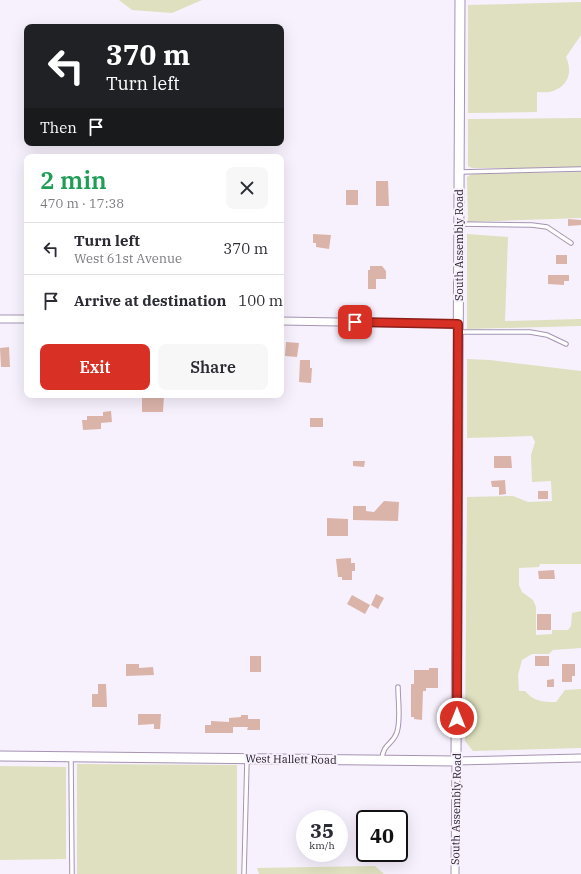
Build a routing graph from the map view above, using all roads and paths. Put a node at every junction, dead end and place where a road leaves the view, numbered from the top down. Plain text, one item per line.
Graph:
1 (460, 0) edge
2 (581, 170) edge
3 (459, 172) junction
4 (459, 224) junction
5 (571, 243) dead end
6 (0, 319) edge
7 (24, 319) edge
8 (284, 321) edge
9 (458, 328) junction
10 (566, 344) dead end
11 (398, 687) dead end
12 (0, 756) edge
13 (71, 757) junction
14 (581, 758) edge
15 (247, 759) junction
16 (382, 760) junction
17 (456, 761) junction
18 (72, 874) edge
19 (244, 874) edge
20 (455, 874) edge

1 - 3 street, South Assembly Road
2 - 3 lane
3 - 4 street, South Assembly Road
4 - 5 lane
4 - 9 street, South Assembly Road
6 - 7 street
8 - 9 street
9 - 10 lane
9 - 17 street, South Assembly Road
11 - 16 lane
12 - 13 street, West Hallett Road
13 - 15 street, West Hallett Road
13 - 18 lane
14 - 17 street, West Hallett Road
15 - 16 street, West Hallett Road
15 - 19 lane
16 - 17 street, West Hallett Road
17 - 20 street, South Assembly Road

